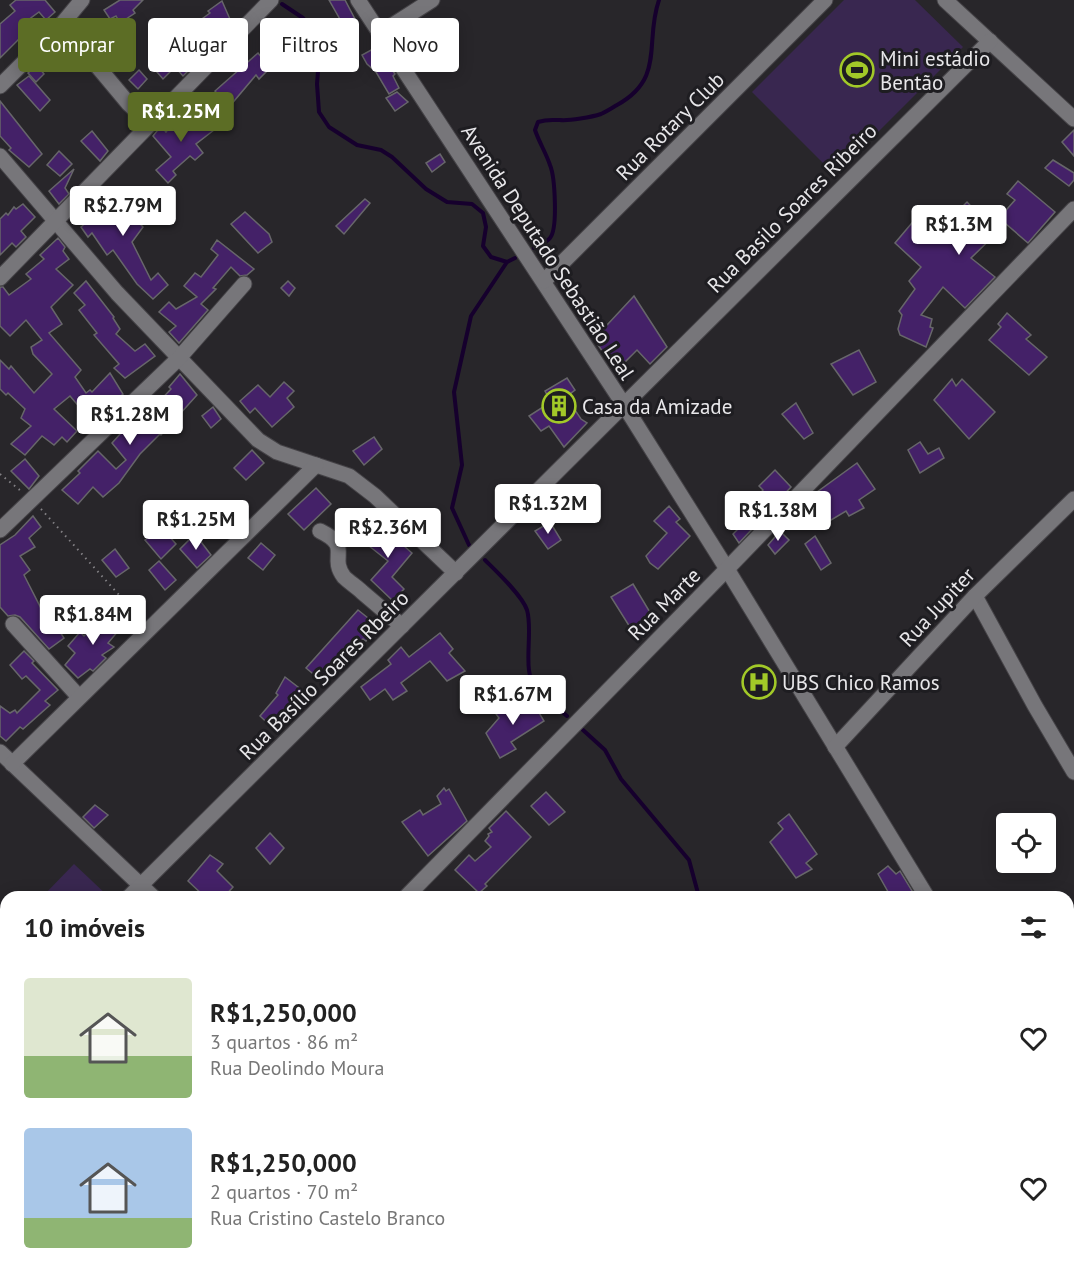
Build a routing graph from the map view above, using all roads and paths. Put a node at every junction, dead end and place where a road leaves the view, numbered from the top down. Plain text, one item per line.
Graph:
1 (82, 0) edge
2 (271, 0) edge
3 (358, 0) edge
4 (432, 0) edge
5 (825, 0) edge
6 (945, 0) edge
7 (67, 18) edge
8 (404, 18) edge
9 (371, 21) edge
10 (990, 41) junction
11 (18, 68) edge
12 (102, 72) edge
13 (404, 72) edge
14 (0, 86) edge
15 (1074, 119) edge
16 (150, 124) junction
17 (0, 156) edge
18 (1074, 209) edge
19 (57, 221) junction
20 (0, 278) edge
21 (544, 281) junction
22 (244, 284) dead end
23 (179, 358) junction
24 (624, 405) junction
25 (316, 465) junction
26 (0, 474) edge
27 (31, 498) junction
28 (1073, 503) edge
29 (0, 530) edge
30 (320, 531) dead end
31 (727, 569) junction
32 (456, 573) junction
33 (975, 596) junction
34 (13, 624) dead end
35 (402, 626) junction
36 (149, 628) junction
37 (79, 697) junction
38 (835, 747) junction
39 (0, 753) edge
40 (12, 764) junction
41 (1074, 771) edge
42 (135, 891) edge
43 (412, 891) edge
44 (923, 891) edge

1 - 7 street
2 - 16 street
3 - 9 street, Avenida Deputado Sebastião Leal
4 - 8 street
5 - 21 street, Rua Rotary Club
6 - 10 street
10 - 15 street
10 - 24 street, Rua Basilo Soares Ribeiro
11 - 14 street
12 - 16 street
13 - 21 street, Avenida Deputado Sebastião Leal
16 - 19 street
17 - 19 street
18 - 31 street, Rua Marte
19 - 20 street
19 - 23 street
21 - 24 street, Avenida Deputado Sebastião Leal
22 - 23 street
23 - 25 street
23 - 27 street
24 - 31 street, Avenida Deputado Sebastião Leal
24 - 32 street, Rua Basílio Soares Rbeiro
25 - 32 street
25 - 36 street
26 - 27 path
27 - 29 street
27 - 36 path
28 - 33 street, Rua Jupiter
30 - 35 street
31 - 38 street, Avenida Deputado Sebastião Leal
31 - 43 street, Rua Marte
32 - 35 street, Rua Basílio Soares Rbeiro
33 - 38 street, Rua Jupiter
33 - 41 street
34 - 37 street
35 - 42 street, Rua Basílio Soares Rbeiro
36 - 37 street
37 - 40 street
38 - 44 street, Avenida Deputado Sebastião Leal
39 - 40 street
40 - 42 street

